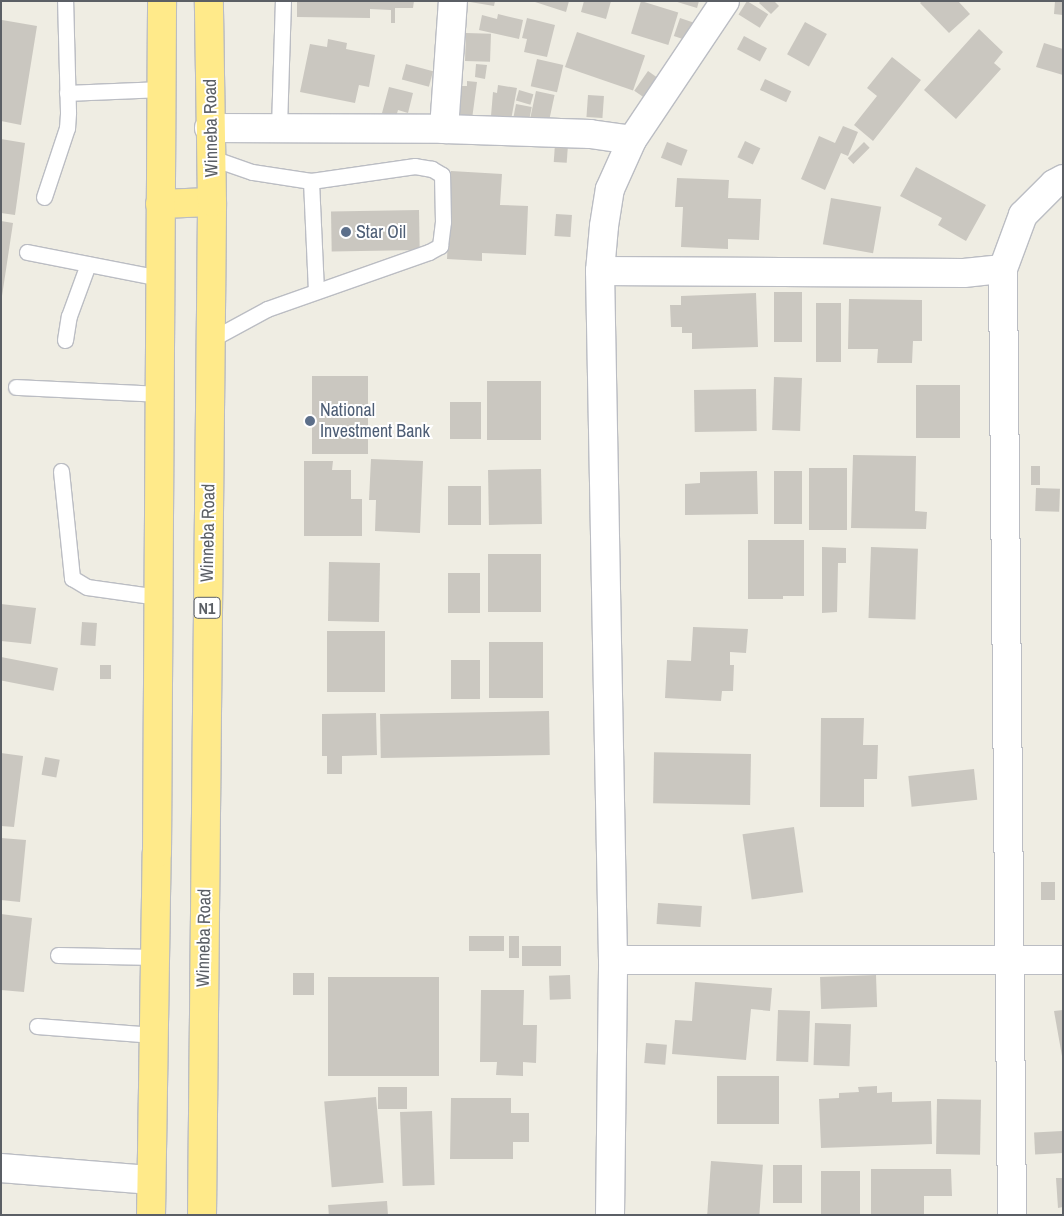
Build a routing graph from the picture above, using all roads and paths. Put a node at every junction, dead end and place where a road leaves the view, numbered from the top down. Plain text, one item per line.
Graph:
1 (65, 1) edge
2 (162, 1) edge
3 (209, 1) edge
4 (283, 1) edge
5 (453, 1) edge
6 (725, 1) edge
7 (161, 88) junction
8 (68, 93) junction
9 (279, 127) junction
10 (210, 128) junction
11 (444, 129) junction
12 (632, 140) junction
13 (212, 158) junction
14 (1063, 179) edge
15 (312, 181) junction
16 (44, 197) dead end
17 (212, 202) junction
18 (160, 204) junction
19 (27, 252) dead end
20 (88, 264) junction
21 (1003, 269) junction
22 (600, 271) junction
23 (160, 278) junction
24 (316, 291) junction
25 (65, 340) dead end
26 (210, 340) junction
27 (16, 387) dead end
28 (159, 394) junction
29 (61, 471) dead end
30 (158, 597) junction
31 (58, 955) dead end
32 (155, 956) junction
33 (613, 960) junction
34 (1063, 960) edge
35 (1011, 961) junction
36 (37, 1026) dead end
37 (154, 1035) junction
38 (1, 1168) edge
39 (152, 1180) junction
40 (151, 1215) edge
41 (202, 1215) edge
42 (610, 1215) edge
43 (1012, 1215) edge

1 - 8 lane
2 - 7 highway
3 - 10 highway, Winneba Road / N1
4 - 9 lane
5 - 11 street
6 - 12 street
7 - 8 lane
7 - 18 highway
8 - 16 lane
9 - 10 street
9 - 11 street
10 - 13 highway, Winneba Road / N1
11 - 12 street
12 - 22 street
13 - 15 lane
13 - 17 highway, Winneba Road / N1
14 - 21 street
15 - 24 lane
15 - 24 lane
17 - 18 highway
17 - 26 highway, Winneba Road / N1
18 - 23 highway
19 - 20 lane
20 - 23 lane
20 - 25 lane
21 - 22 street
21 - 35 street
22 - 33 street
23 - 28 highway
24 - 26 lane
26 - 41 highway, Winneba Road / N1
27 - 28 lane
28 - 30 highway
29 - 30 lane
30 - 32 highway
31 - 32 lane
32 - 37 highway
33 - 35 street
33 - 42 street
34 - 35 street
35 - 43 street
36 - 37 lane
37 - 39 highway
38 - 39 street
39 - 40 highway

